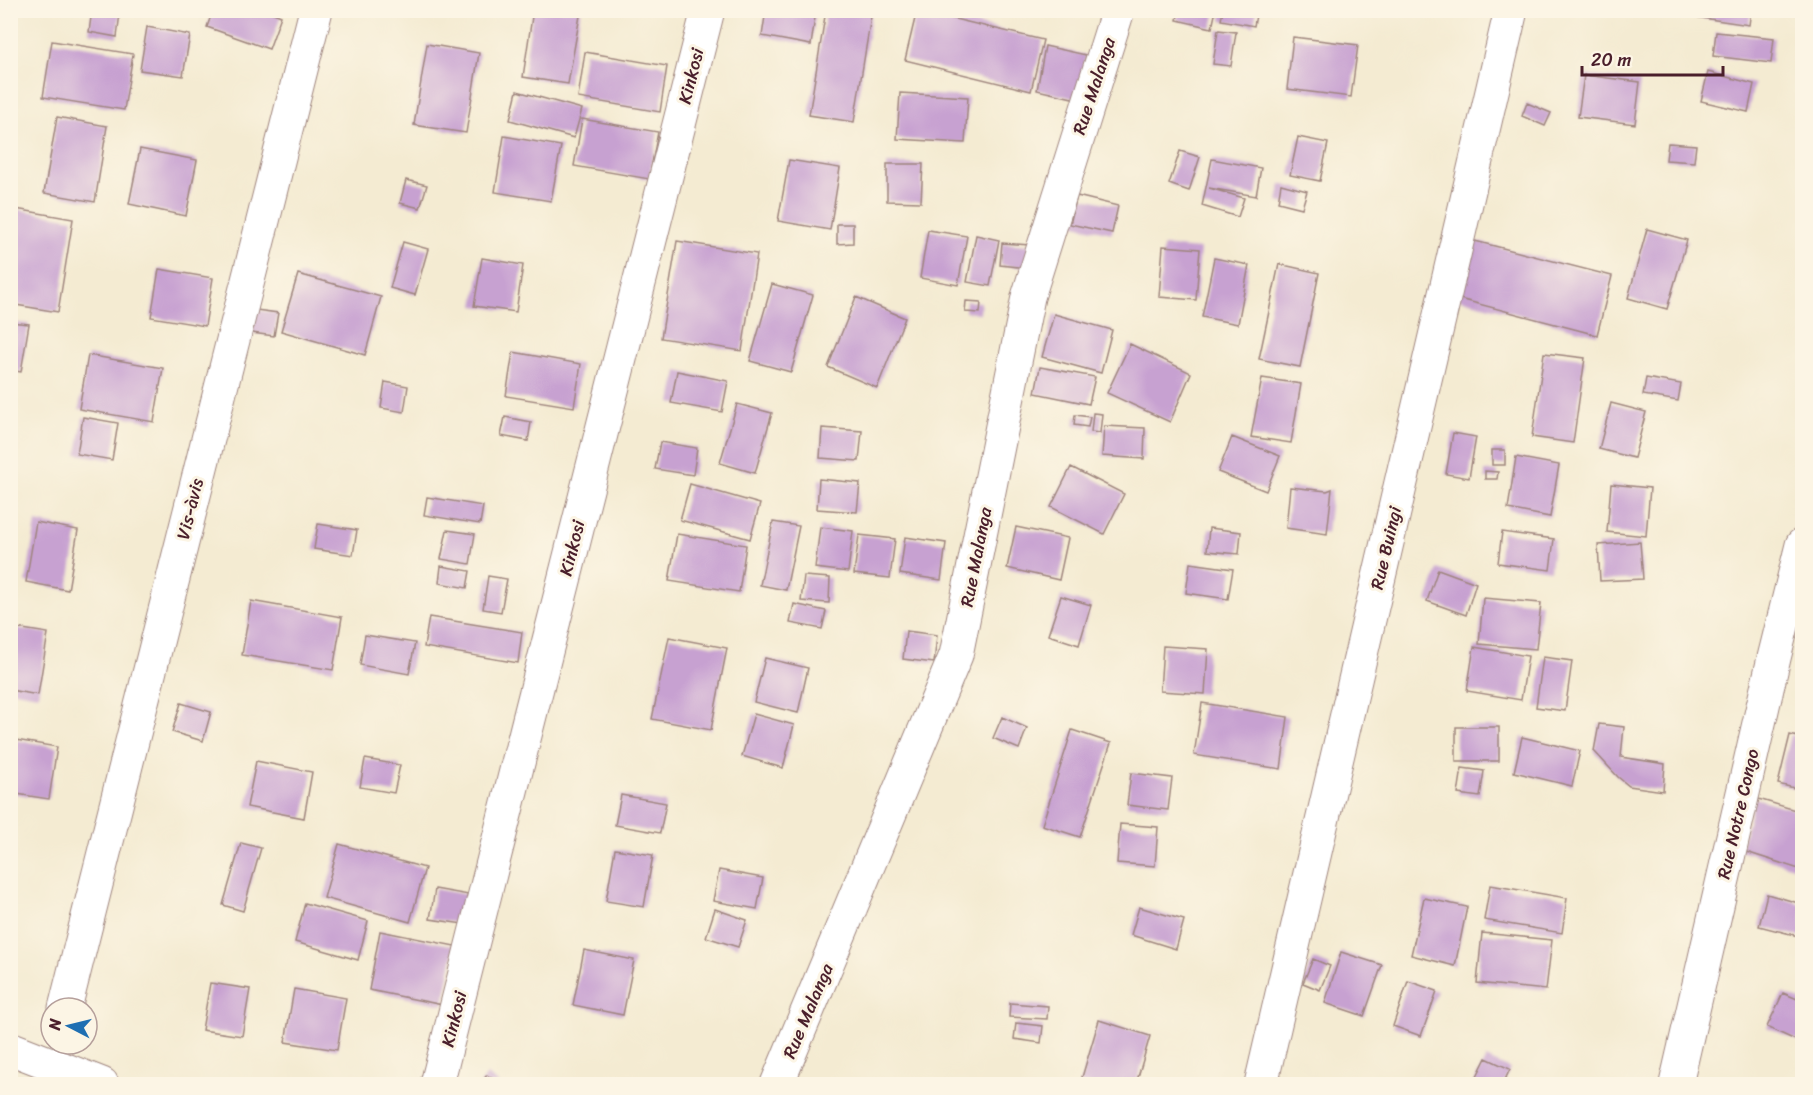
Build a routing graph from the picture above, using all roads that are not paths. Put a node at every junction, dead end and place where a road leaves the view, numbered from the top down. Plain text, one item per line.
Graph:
1 (316, 10) edge
2 (708, 10) edge
3 (1118, 10) edge
4 (1511, 10) edge
5 (1803, 545) edge
6 (68, 996) edge
7 (10, 1048) edge
8 (50, 1064) edge
9 (102, 1084) edge
10 (437, 1084) edge
11 (777, 1084) edge
12 (1261, 1084) edge
13 (1676, 1084) edge

1 - 6 street, Vis-àvis
2 - 10 street, Kinkosi
3 - 11 street, Rue Malanga
4 - 12 street, Rue Buingi
5 - 13 street, Rue Notre Congo
7 - 8 street
8 - 9 street

